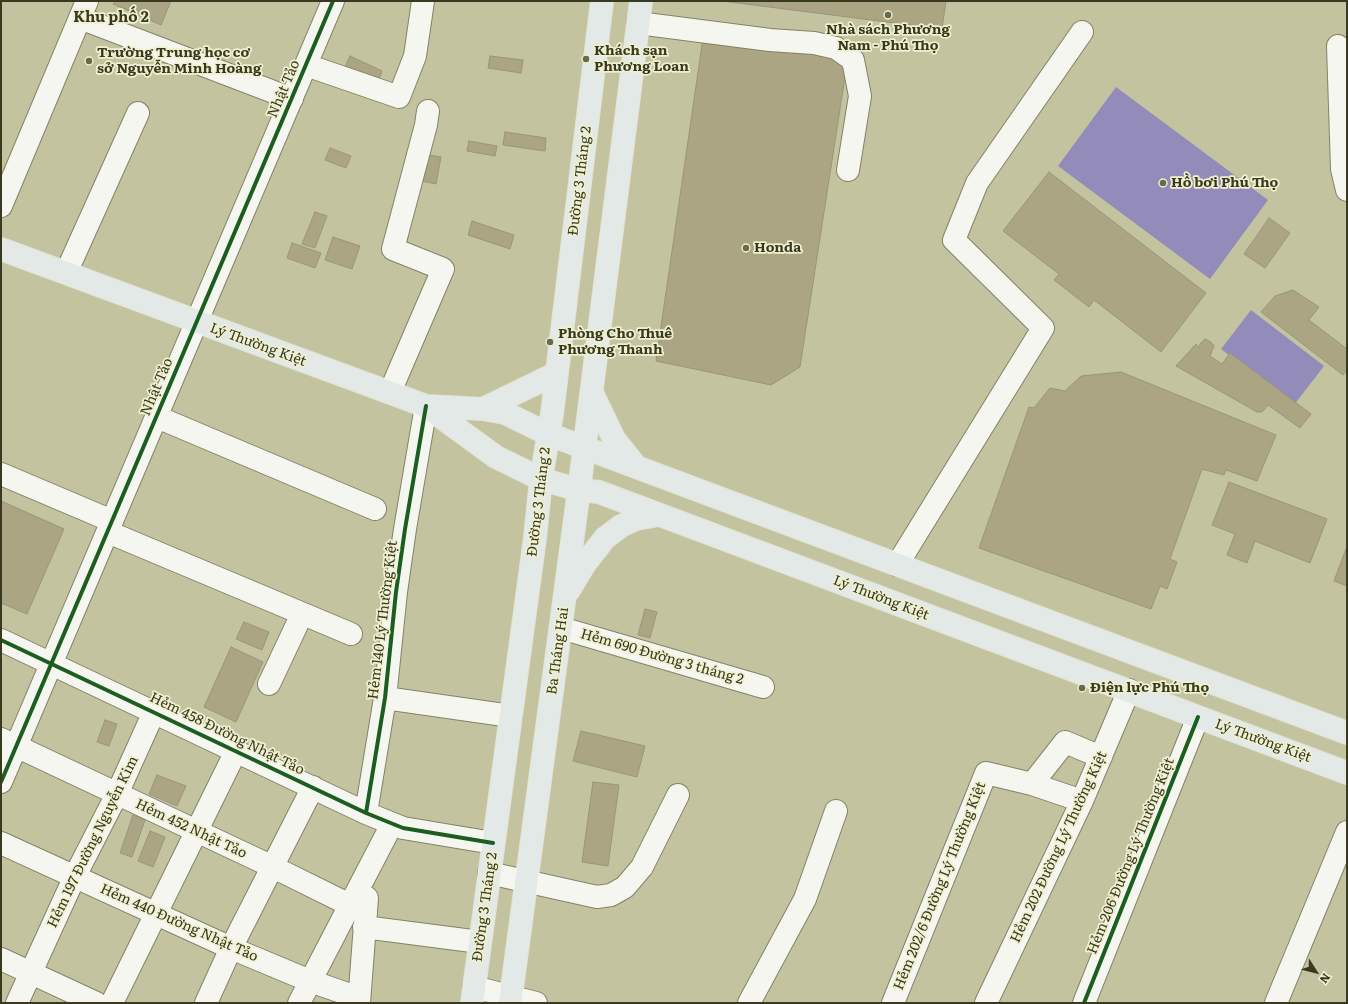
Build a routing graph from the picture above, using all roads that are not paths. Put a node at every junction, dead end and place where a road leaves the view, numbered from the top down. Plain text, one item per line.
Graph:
1 (334, 1) edge
2 (423, 1) edge
3 (602, 1) edge
4 (641, 1) edge
5 (84, 10) edge
6 (638, 23) junction
7 (1082, 32) dead end
8 (1338, 46) dead end
9 (306, 65) junction
10 (292, 99) junction
11 (428, 111) dead end
12 (138, 113) dead end
13 (848, 170) dead end
14 (1347, 190) edge
15 (1, 206) edge
16 (1, 249) edge
17 (66, 273) junction
18 (197, 322) junction
19 (557, 373) junction
20 (390, 392) junction
21 (592, 393) junction
22 (426, 406) junction
23 (483, 409) junction
24 (157, 417) junction
25 (548, 434) junction
26 (584, 447) junction
27 (637, 467) junction
28 (1, 474) edge
29 (541, 479) junction
30 (579, 490) junction
31 (375, 509) dead end
32 (658, 515) junction
33 (110, 526) junction
34 (897, 565) junction
35 (565, 598) junction
36 (302, 614) junction
37 (561, 628) junction
38 (351, 634) dead end
39 (1, 640) edge
40 (52, 663) junction
41 (269, 684) dead end
42 (764, 687) dead end
43 (1129, 690) junction
44 (385, 698) junction
45 (154, 712) junction
46 (510, 716) junction
47 (1198, 717) junction
48 (1347, 733) edge
49 (9, 742) edge
50 (236, 751) junction
51 (1102, 757) junction
52 (1347, 773) edge
53 (1, 782) edge
54 (1032, 784) junction
55 (312, 787) junction
56 (117, 794) junction
57 (678, 795) dead end
58 (1082, 801) junction
59 (836, 811) dead end
60 (366, 813) junction
61 (392, 824) junction
62 (198, 832) junction
63 (1347, 832) edge
64 (1, 843) edge
65 (493, 843) junction
66 (273, 867) junction
67 (489, 874) junction
68 (75, 876) junction
69 (526, 882) junction
70 (156, 914) junction
71 (360, 915) junction
72 (480, 942) junction
73 (230, 948) junction
74 (1, 960) edge
75 (31, 973) junction
76 (310, 981) junction
77 (473, 995) edge
78 (359, 1000) edge
79 (510, 1000) edge
80 (18, 1003) edge
81 (96, 1003) edge
82 (112, 1003) edge
83 (206, 1003) edge
84 (299, 1003) edge
85 (536, 1003) edge
86 (749, 1003) edge
87 (894, 1003) edge
88 (986, 1003) edge
89 (1084, 1003) edge
90 (1276, 1003) edge

1 - 9 street, Nhật Tảo
2 - 9 street
3 - 19 main road, Đường 3 Tháng 2
4 - 6 main road
5 - 10 street
5 - 15 street
6 - 13 street
6 - 21 main road
7 - 34 street
8 - 14 street
9 - 10 street, Nhật Tảo
10 - 18 street, Nhật Tảo
11 - 20 street
12 - 17 street
16 - 17 main road, Lý Thường Kiệt
17 - 18 main road, Lý Thường Kiệt
18 - 20 main road, Lý Thường Kiệt
18 - 24 street, Nhật Tảo
19 - 23 main road
19 - 25 main road, Đường 3 Tháng 2
20 - 22 main road, Lý Thường Kiệt
21 - 26 main road
21 - 27 main road
22 - 23 main road, Lý Thường Kiệt
22 - 29 main road, Lý Thường Kiệt
22 - 44 street, Hẻm 140 Lý Thường Kiệt
23 - 25 main road, Lý Thường Kiệt
24 - 31 street
24 - 33 street, Nhật Tảo
25 - 26 main road, Lý Thường Kiệt
25 - 29 main road, Đường 3 Tháng 2
26 - 27 main road, Lý Thường Kiệt
26 - 30 main road
27 - 34 main road, Lý Thường Kiệt
28 - 33 street
29 - 30 main road, Lý Thường Kiệt
29 - 46 main road, Đường 3 Tháng 2
30 - 32 main road, Lý Thường Kiệt
30 - 35 main road
32 - 35 main road
32 - 43 main road, Lý Thường Kiệt
33 - 36 street
33 - 40 street, Nhật Tảo
34 - 48 main road, Lý Thường Kiệt
35 - 37 main road, Ba Tháng Hai
36 - 38 street
36 - 41 street
37 - 42 street, Hẻm 690 Đường 3 tháng 2
37 - 69 main road, Ba Tháng Hai
39 - 40 street, Hẻm 458 Đường Nhật Tảo
40 - 45 street, Hẻm 458 Đường Nhật Tảo
40 - 49 street, Nhật Tảo
43 - 47 main road, Lý Thường Kiệt
43 - 51 street, Hẻm 202 Đường Lý Thường Kiệt
44 - 46 street
44 - 60 street, Hẻm 140 Lý Thường Kiệt
45 - 50 street, Hẻm 458 Đường Nhật Tảo
45 - 56 street, Hẻm 197 Đường Nguyễn Kim
46 - 65 main road, Đường 3 Tháng 2
47 - 52 main road, Lý Thường Kiệt
47 - 89 street, Hẻm 206 Đường Lý Thường Kiệt
49 - 53 street, Nhật Tảo
49 - 56 street, Hẻm 452 Nhật Tảo
50 - 55 street, Hẻm 458 Đường Nhật Tảo
50 - 62 street
51 - 54 street
51 - 58 street, Hẻm 202 Đường Lý Thường Kiệt
54 - 58 street, Hẻm 202/6 Đường Lý Thường Kiệt
54 - 87 street, Hẻm 202/6 Đường Lý Thường Kiệt
55 - 60 street, Hẻm 458 Đường Nhật Tảo
55 - 66 street
56 - 62 street, Hẻm 452 Nhật Tảo
56 - 68 street, Hẻm 197 Đường Nguyễn Kim
57 - 69 street
58 - 88 street, Hẻm 202 Đường Lý Thường Kiệt
59 - 86 street
60 - 61 street, Hẻm 458 Đường Nhật Tảo
61 - 65 street, Hẻm 458 Đường Nhật Tảo
61 - 71 street
62 - 66 street, Hẻm 452 Nhật Tảo
62 - 70 street
63 - 90 street
64 - 68 street, Hẻm 440 Đường Nhật Tảo
65 - 67 main road, Đường 3 Tháng 2
66 - 71 street, Hẻm 452 Nhật Tảo
66 - 73 street
67 - 69 street
67 - 72 main road, Đường 3 Tháng 2
68 - 70 street, Hẻm 440 Đường Nhật Tảo
68 - 75 street, Hẻm 197 Đường Nguyễn Kim
69 - 79 main road
70 - 73 street, Hẻm 440 Đường Nhật Tảo
70 - 82 street
71 - 72 street, Hẻm 452 Nhật Tảo
71 - 76 street
71 - 78 street
72 - 77 main road, Đường 3 Tháng 2
73 - 76 street, Hẻm 440 Đường Nhật Tảo
73 - 83 street
74 - 75 street
75 - 80 street, Hẻm 197 Đường Nguyễn Kim
75 - 81 street
76 - 78 street, Hẻm 440 Đường Nhật Tảo
76 - 84 street
77 - 79 street
79 - 85 street

